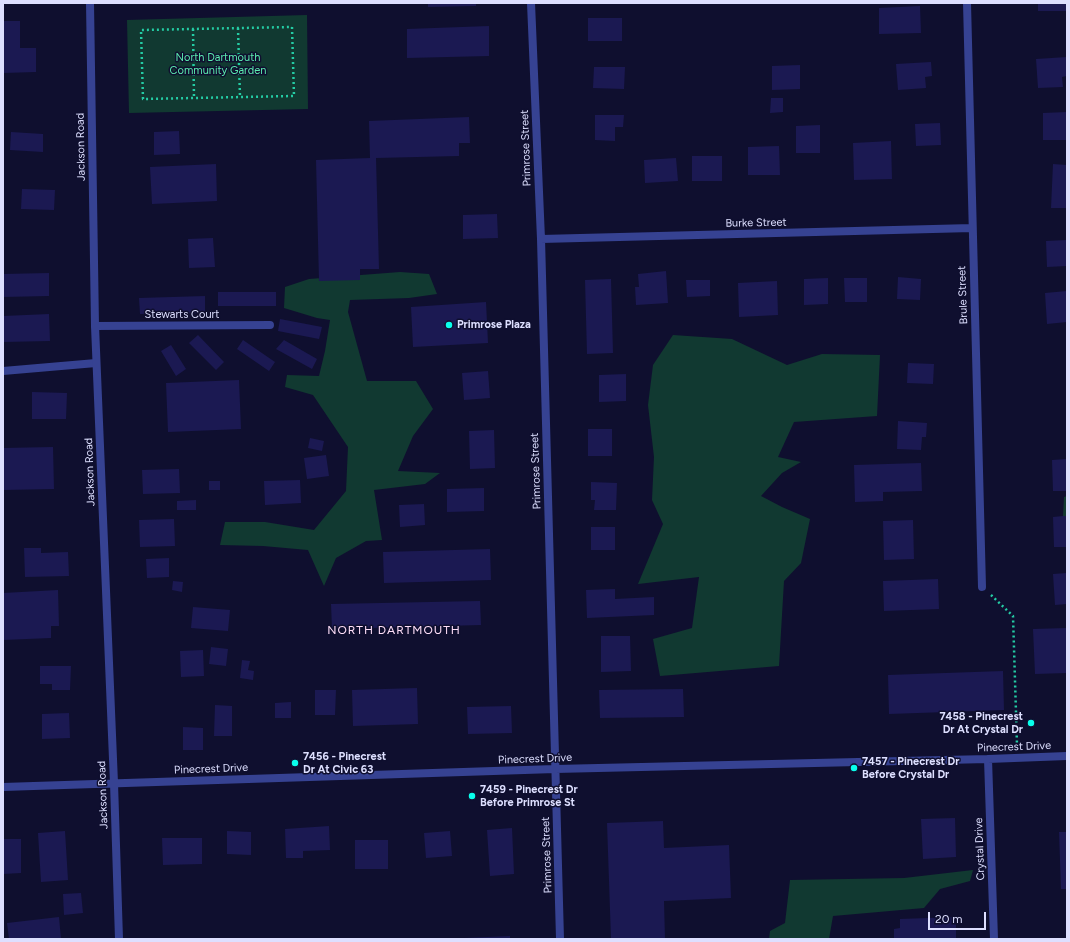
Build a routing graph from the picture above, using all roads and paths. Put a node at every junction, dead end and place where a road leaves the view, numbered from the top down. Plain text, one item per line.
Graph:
1 (90, 3) edge
2 (531, 3) edge
3 (967, 3) edge
4 (238, 28) junction
5 (193, 29) junction
6 (240, 97) junction
7 (194, 98) junction
8 (972, 228) junction
9 (541, 239) junction
10 (94, 326) junction
11 (270, 326) dead end
12 (96, 364) junction
13 (3, 370) edge
14 (982, 586) joint
15 (1017, 737) dead end
16 (1067, 756) edge
17 (988, 759) junction
18 (555, 769) junction
19 (114, 783) junction
20 (3, 787) edge
21 (119, 939) edge
22 (560, 939) edge
23 (994, 939) edge

1 - 10 street, Jackson Road
2 - 9 street, Primrose Street
3 - 8 street, Brule Street
4 - 5 path
4 - 6 path
4 - 6 path
5 - 7 path
5 - 7 path
6 - 7 path
8 - 9 street, Burke Street
8 - 14 street, Brule Street
9 - 18 street, Primrose Street
10 - 11 street, Stewarts Court
10 - 12 street, Jackson Road
12 - 13 street
12 - 19 street, Jackson Road
14 - 15 path
16 - 17 street, Pinecrest Drive
17 - 18 street, Pinecrest Drive
17 - 23 street, Crystal Drive
18 - 19 street, Pinecrest Drive
18 - 22 street, Primrose Street
19 - 20 street, Pinecrest Drive
19 - 21 street, Jackson Road

